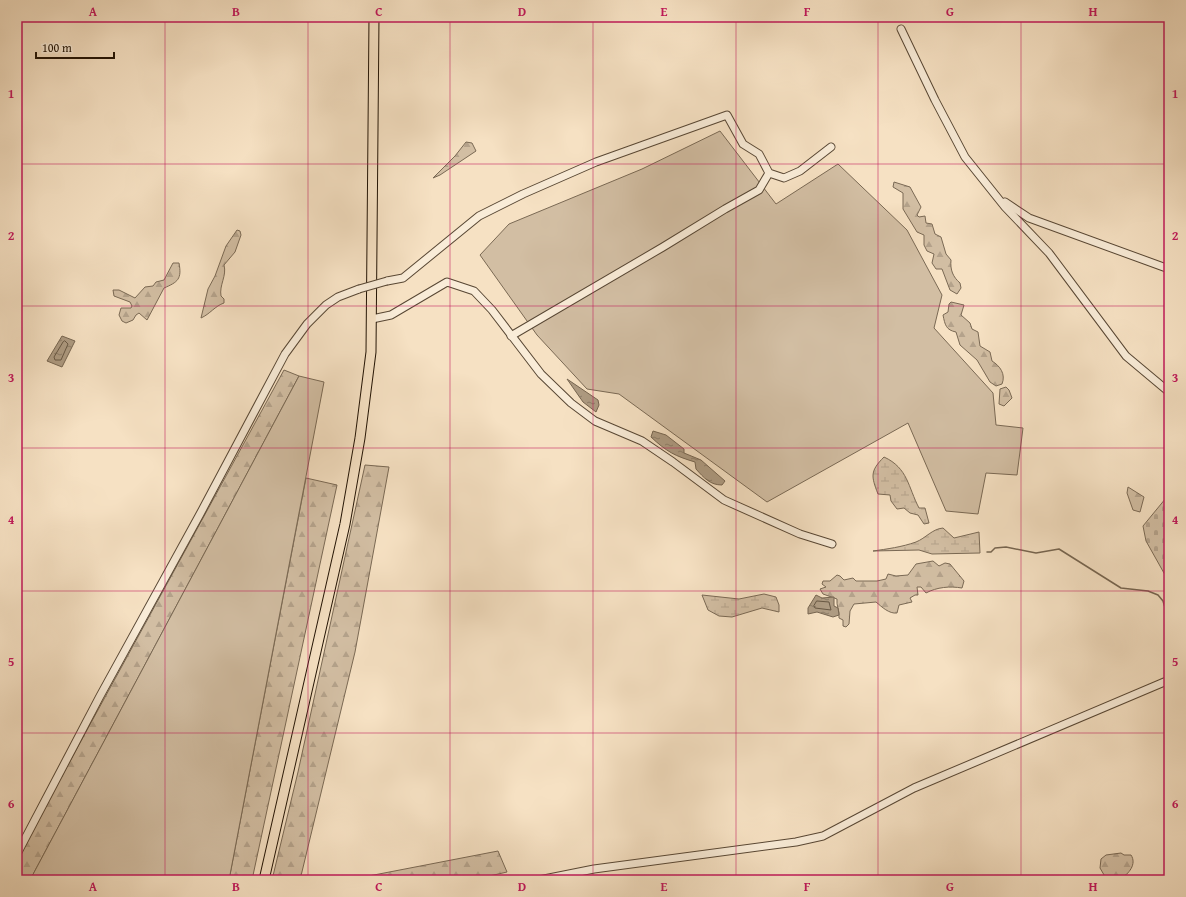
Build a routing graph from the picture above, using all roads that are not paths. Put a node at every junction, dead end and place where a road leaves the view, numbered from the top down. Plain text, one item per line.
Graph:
1 (374, 17) edge
2 (901, 29) dead end
3 (831, 147) dead end
4 (769, 173) junction
5 (998, 197) junction
6 (1169, 269) edge
7 (372, 319) junction
8 (511, 336) junction
9 (1169, 392) edge
10 (832, 544) dead end
11 (1169, 680) edge
12 (17, 854) edge
13 (264, 880) edge
14 (539, 880) edge

1 - 7 main road
2 - 5 street
3 - 4 street
4 - 8 street
4 - 12 street, bridge
5 - 6 street
5 - 9 street
7 - 8 street
7 - 13 main road
8 - 10 street
11 - 14 street

